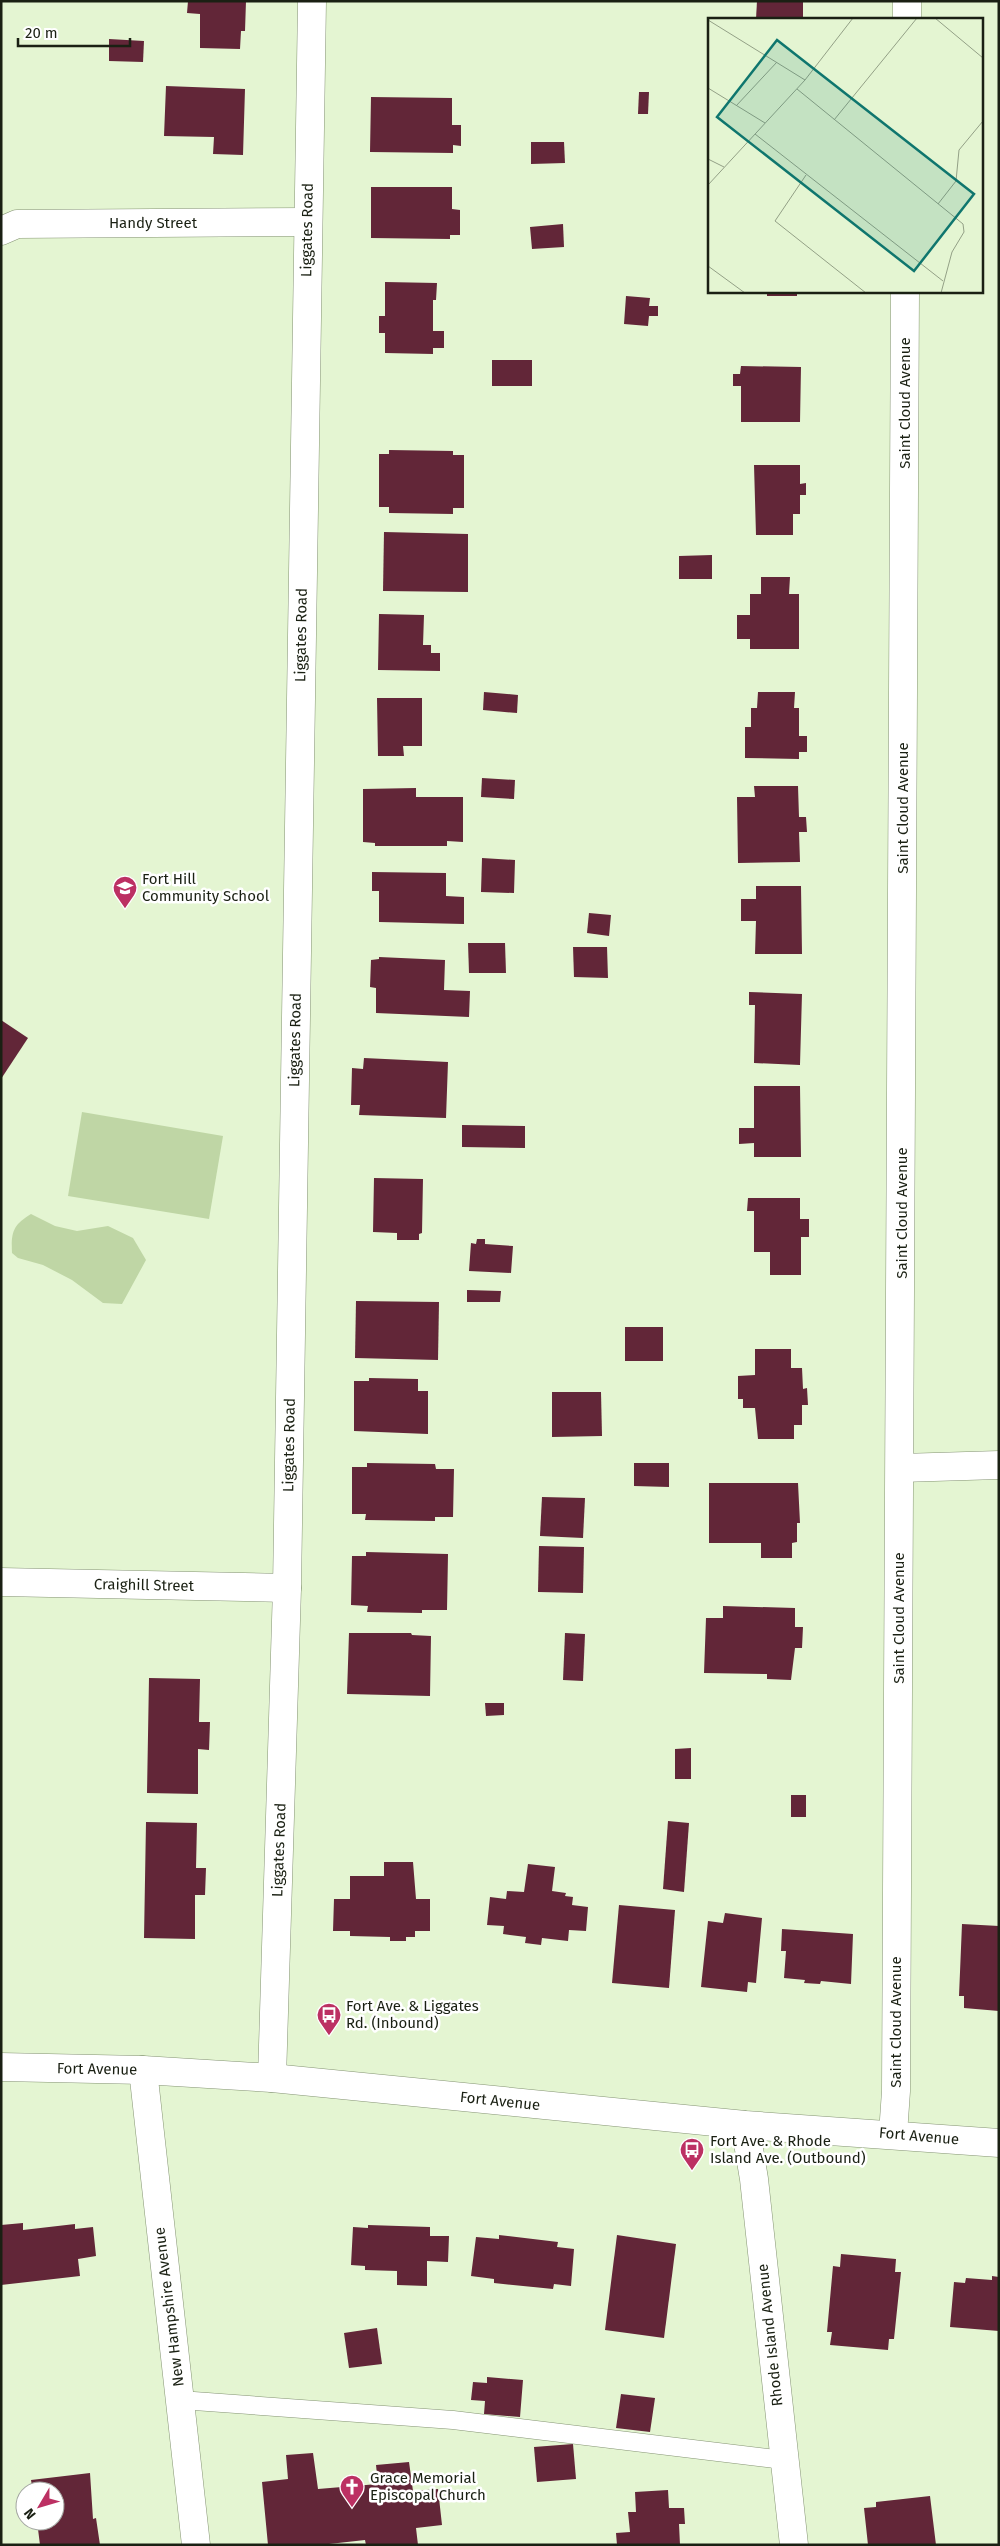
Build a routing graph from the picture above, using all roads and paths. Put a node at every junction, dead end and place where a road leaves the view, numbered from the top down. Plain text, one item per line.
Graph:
1 (312, 1) edge
2 (907, 1) edge
3 (906, 18) edge
4 (307, 222) junction
5 (1, 231) edge
6 (905, 292) edge
7 (999, 1465) edge
8 (900, 1468) junction
9 (1, 1582) edge
10 (287, 1588) junction
11 (1, 2067) edge
12 (143, 2070) junction
13 (272, 2078) junction
14 (745, 2125) junction
15 (893, 2134) junction
16 (999, 2143) edge
17 (180, 2400) junction
18 (784, 2460) junction
19 (196, 2545) edge
20 (794, 2545) edge

1 - 4 street, Liggates Road
2 - 3 street
4 - 5 street, Handy Street
4 - 10 street, Liggates Road
6 - 8 street, Saint Cloud Avenue
7 - 8 street
8 - 15 street, Saint Cloud Avenue
9 - 10 street, Craighill Street
10 - 13 street, Liggates Road
11 - 12 street, Fort Avenue
12 - 13 street, Fort Avenue
12 - 17 street, New Hampshire Avenue
13 - 14 street, Fort Avenue
14 - 15 street, Fort Avenue
14 - 18 street, Rhode Island Avenue
15 - 16 street, Fort Avenue
17 - 18 lane
17 - 19 street, New Hampshire Avenue
18 - 20 street, Rhode Island Avenue

